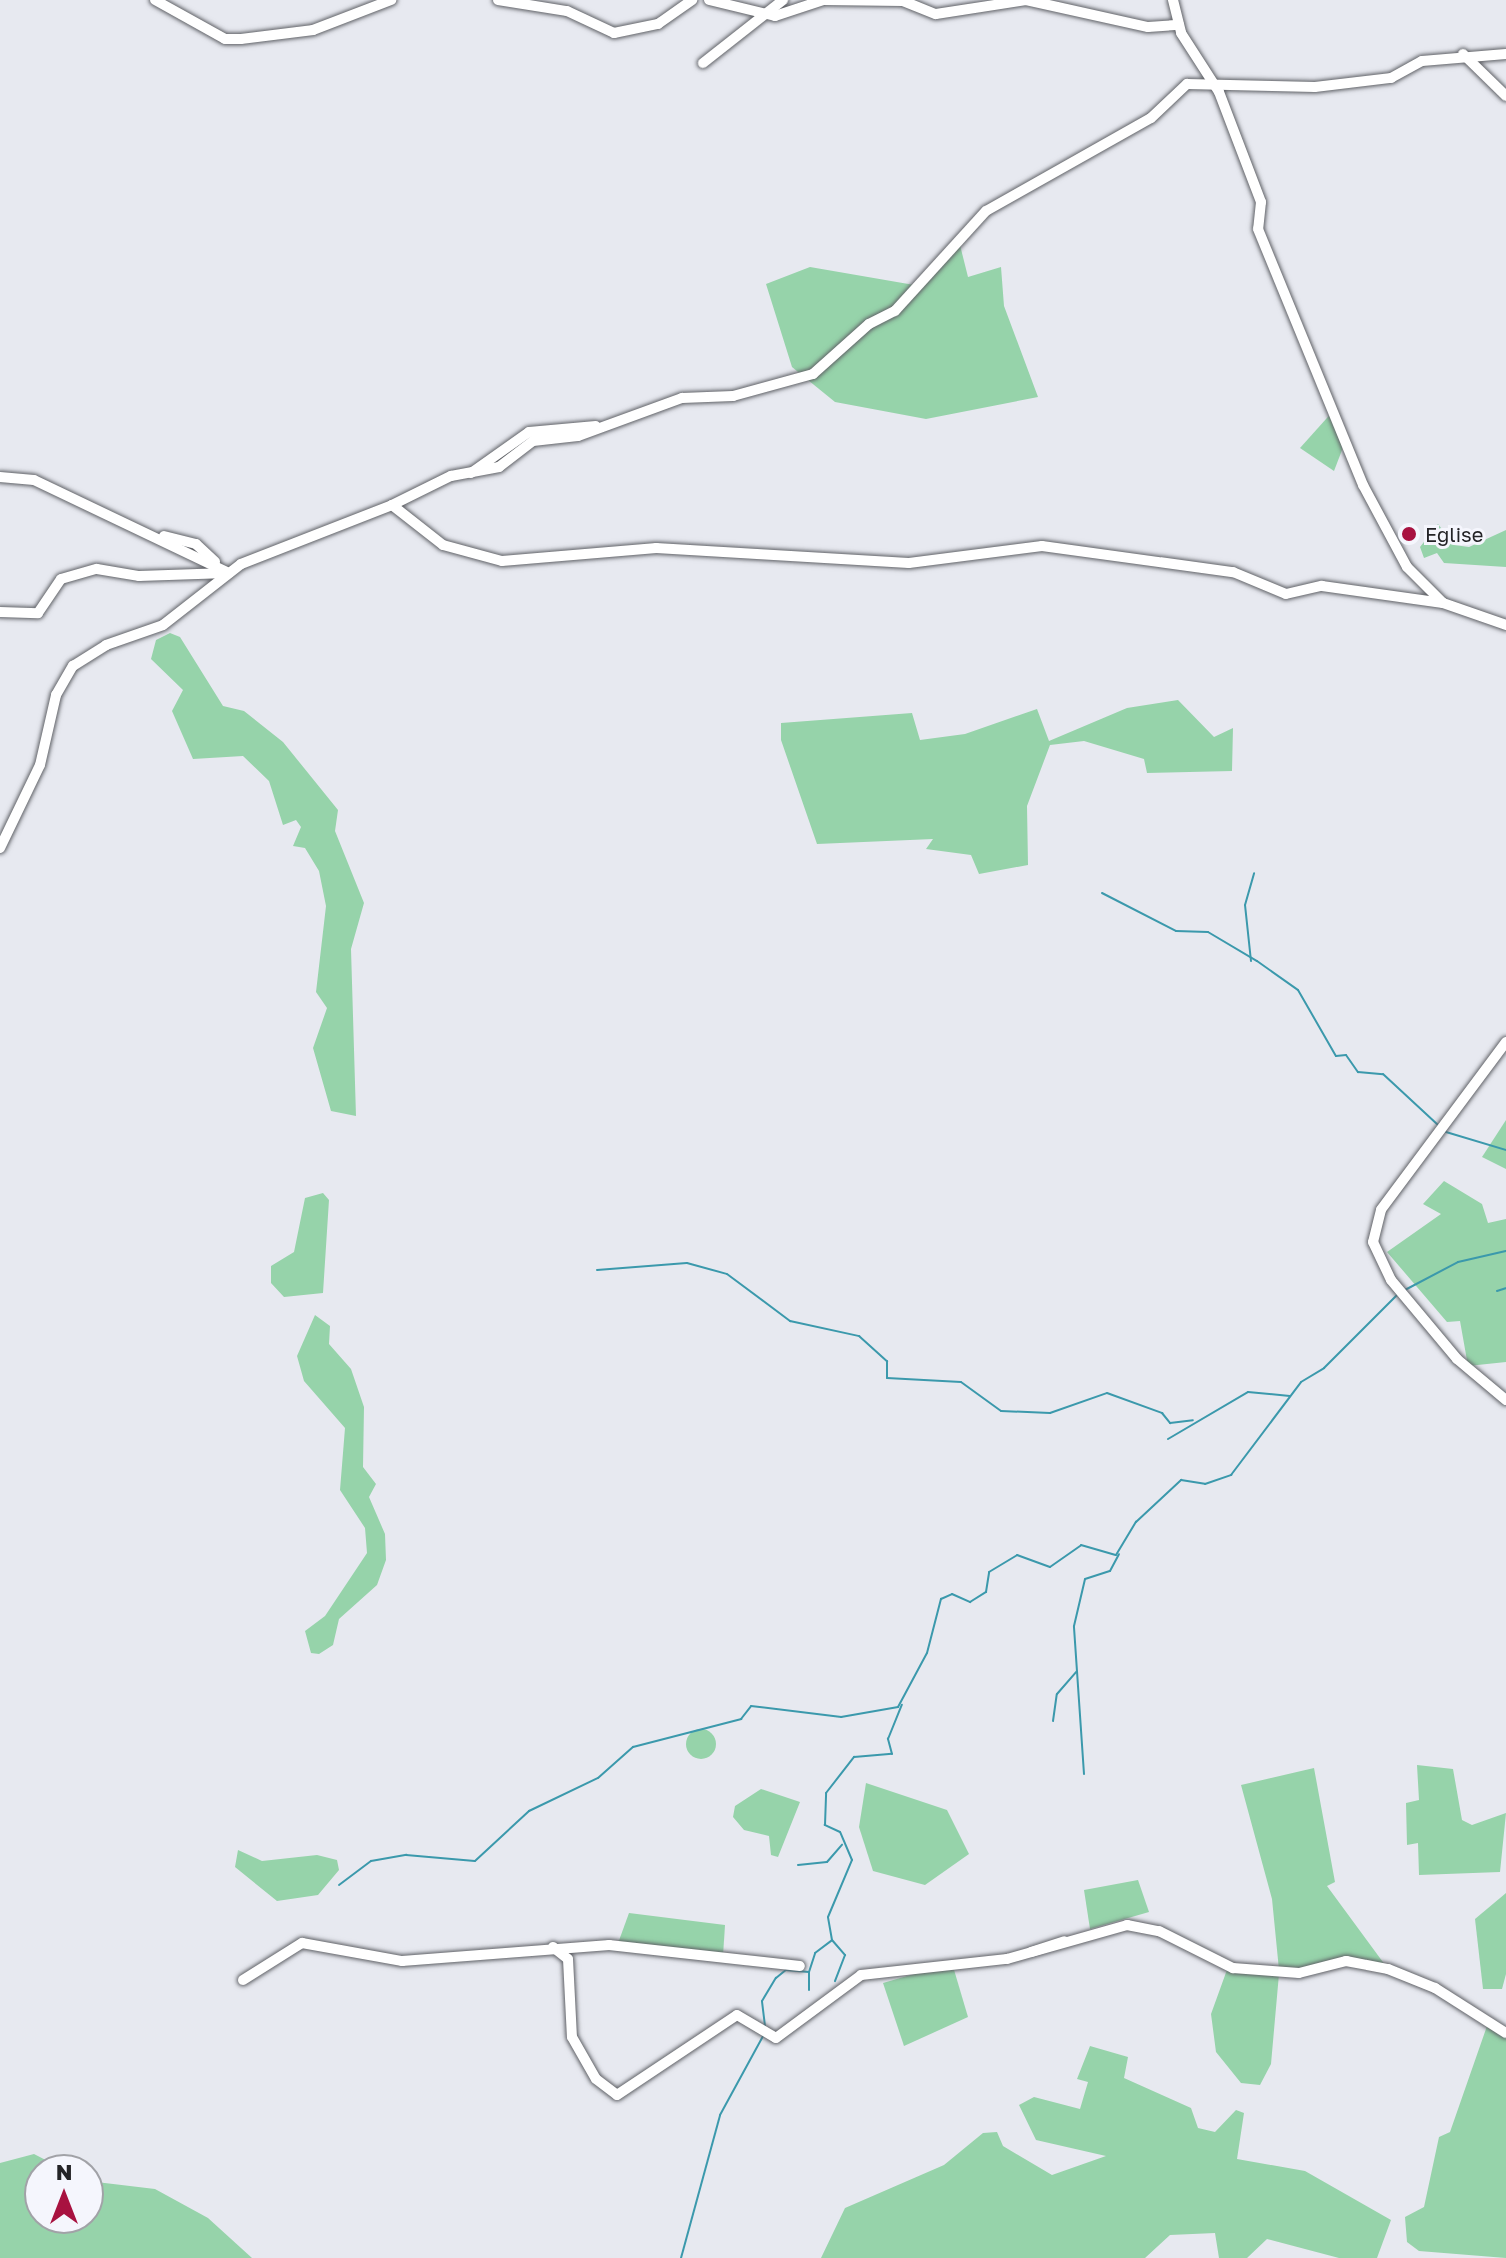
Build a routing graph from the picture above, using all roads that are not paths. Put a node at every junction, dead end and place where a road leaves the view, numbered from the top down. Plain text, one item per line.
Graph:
1 (155, 0) edge
2 (391, 0) edge
3 (498, 0) edge
4 (692, 0) edge
5 (709, 0) edge
6 (783, 0) edge
7 (1173, 0) edge
8 (999, 1) edge
9 (769, 15) junction
10 (1179, 25) junction
11 (1463, 54) junction
12 (1506, 54) edge
13 (703, 63) dead end
14 (1210, 81) junction
15 (1506, 96) edge
16 (0, 477) edge
17 (392, 505) junction
18 (225, 571) junction
19 (1443, 603) junction
20 (0, 612) edge
21 (1506, 625) edge
22 (0, 848) edge
23 (1506, 1042) edge
24 (1506, 1400) edge
25 (553, 1947) junction
26 (800, 1966) dead end
27 (243, 1980) dead end
28 (1506, 2033) edge

1 - 2 street
3 - 4 street
5 - 9 street
6 - 9 street
7 - 10 street
8 - 9 street
8 - 10 street
9 - 13 street
10 - 14 street
11 - 12 street
11 - 14 street
11 - 15 street
14 - 17 street
14 - 19 street
16 - 18 street
17 - 18 street
17 - 19 street
18 - 20 street
18 - 22 street
19 - 21 street
23 - 24 street
25 - 26 street
25 - 27 street
25 - 28 street

